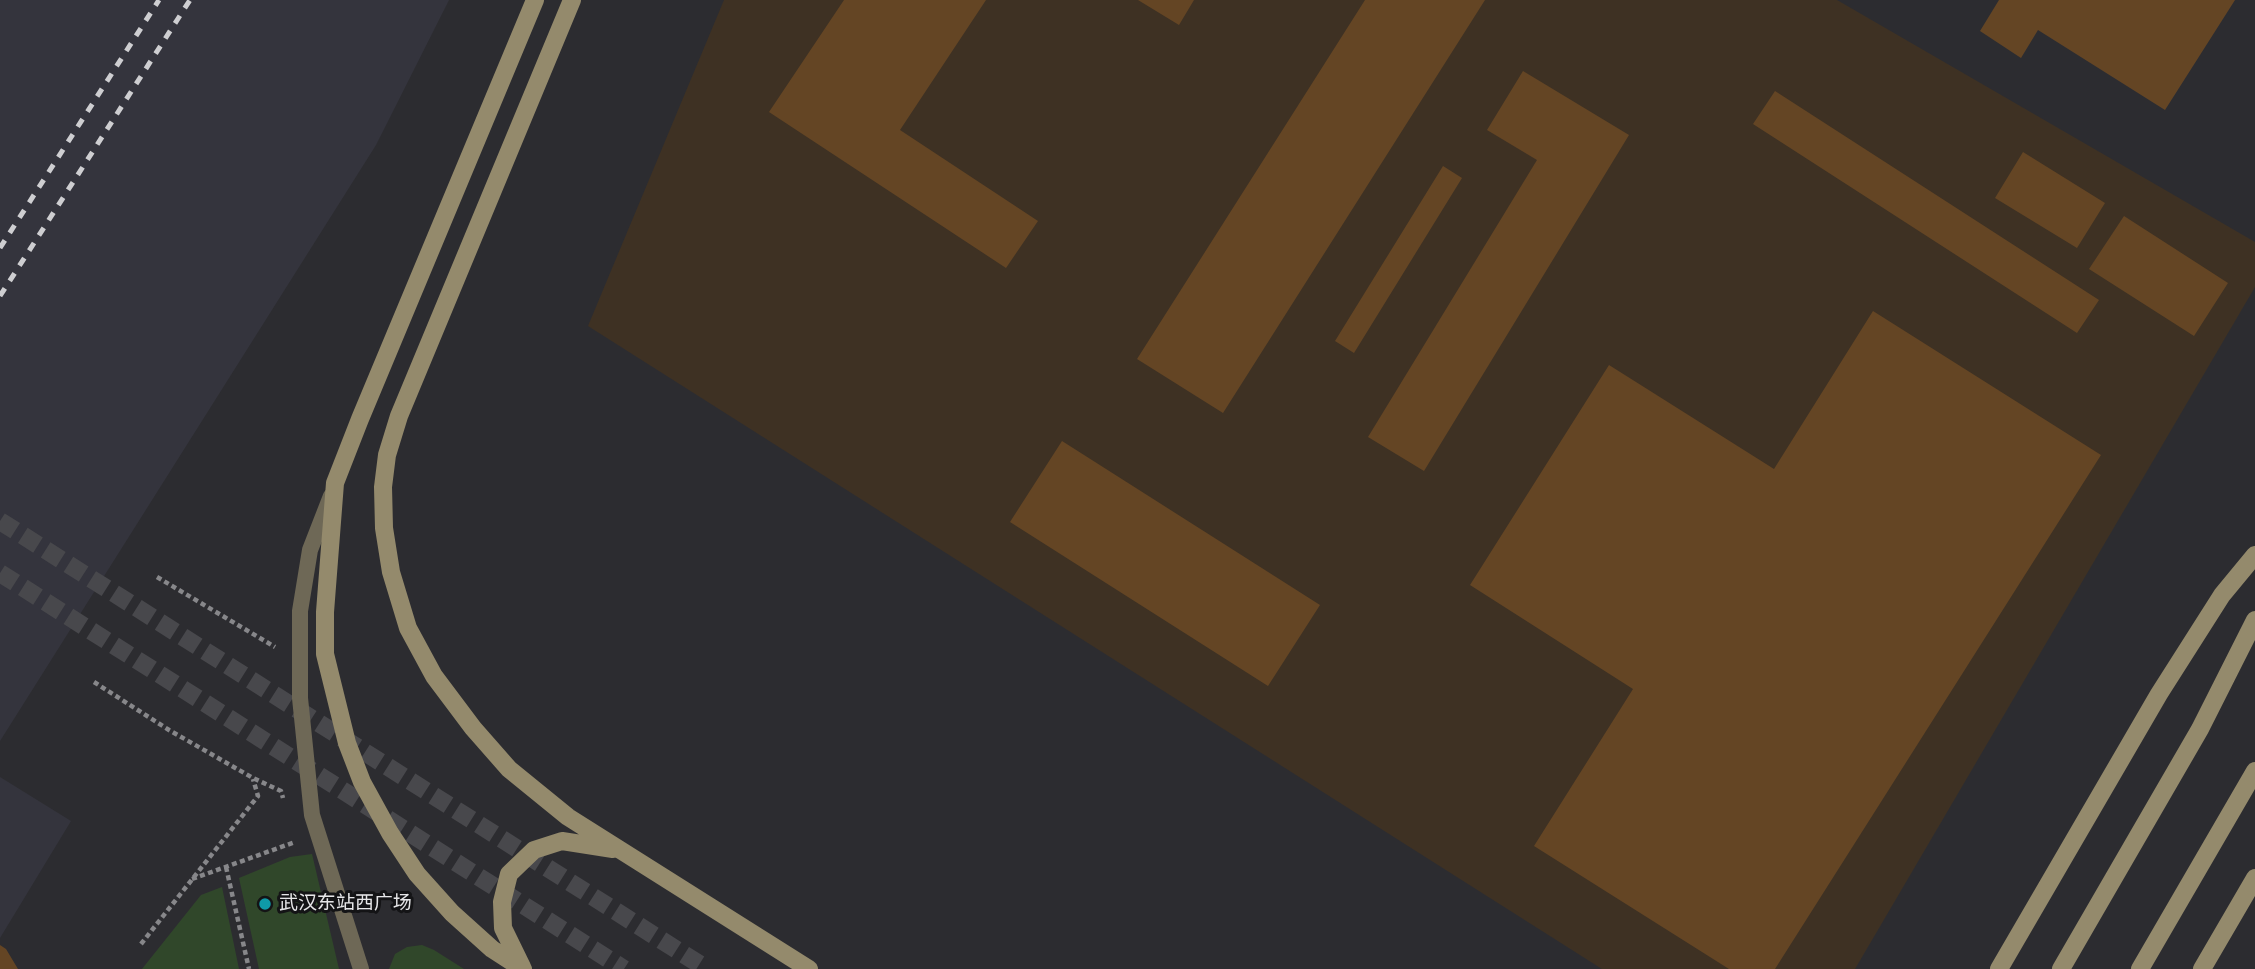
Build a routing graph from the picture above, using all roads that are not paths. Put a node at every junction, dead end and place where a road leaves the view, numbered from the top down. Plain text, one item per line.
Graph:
1 (536, 0) edge
2 (572, 0) edge
3 (335, 483) junction
4 (2255, 555) edge
5 (2255, 620) edge
6 (2255, 771) edge
7 (620, 850) junction
8 (2255, 878) edge
9 (361, 969) edge
10 (523, 969) edge
11 (809, 969) edge
12 (1999, 969) edge
13 (2061, 969) edge
14 (2140, 969) edge
15 (2202, 969) edge

1 - 3 main road
2 - 7 main road
3 - 9 lane
3 - 10 main road
4 - 12 main road
5 - 13 main road
6 - 14 main road
7 - 10 main road
7 - 11 main road
8 - 15 main road

